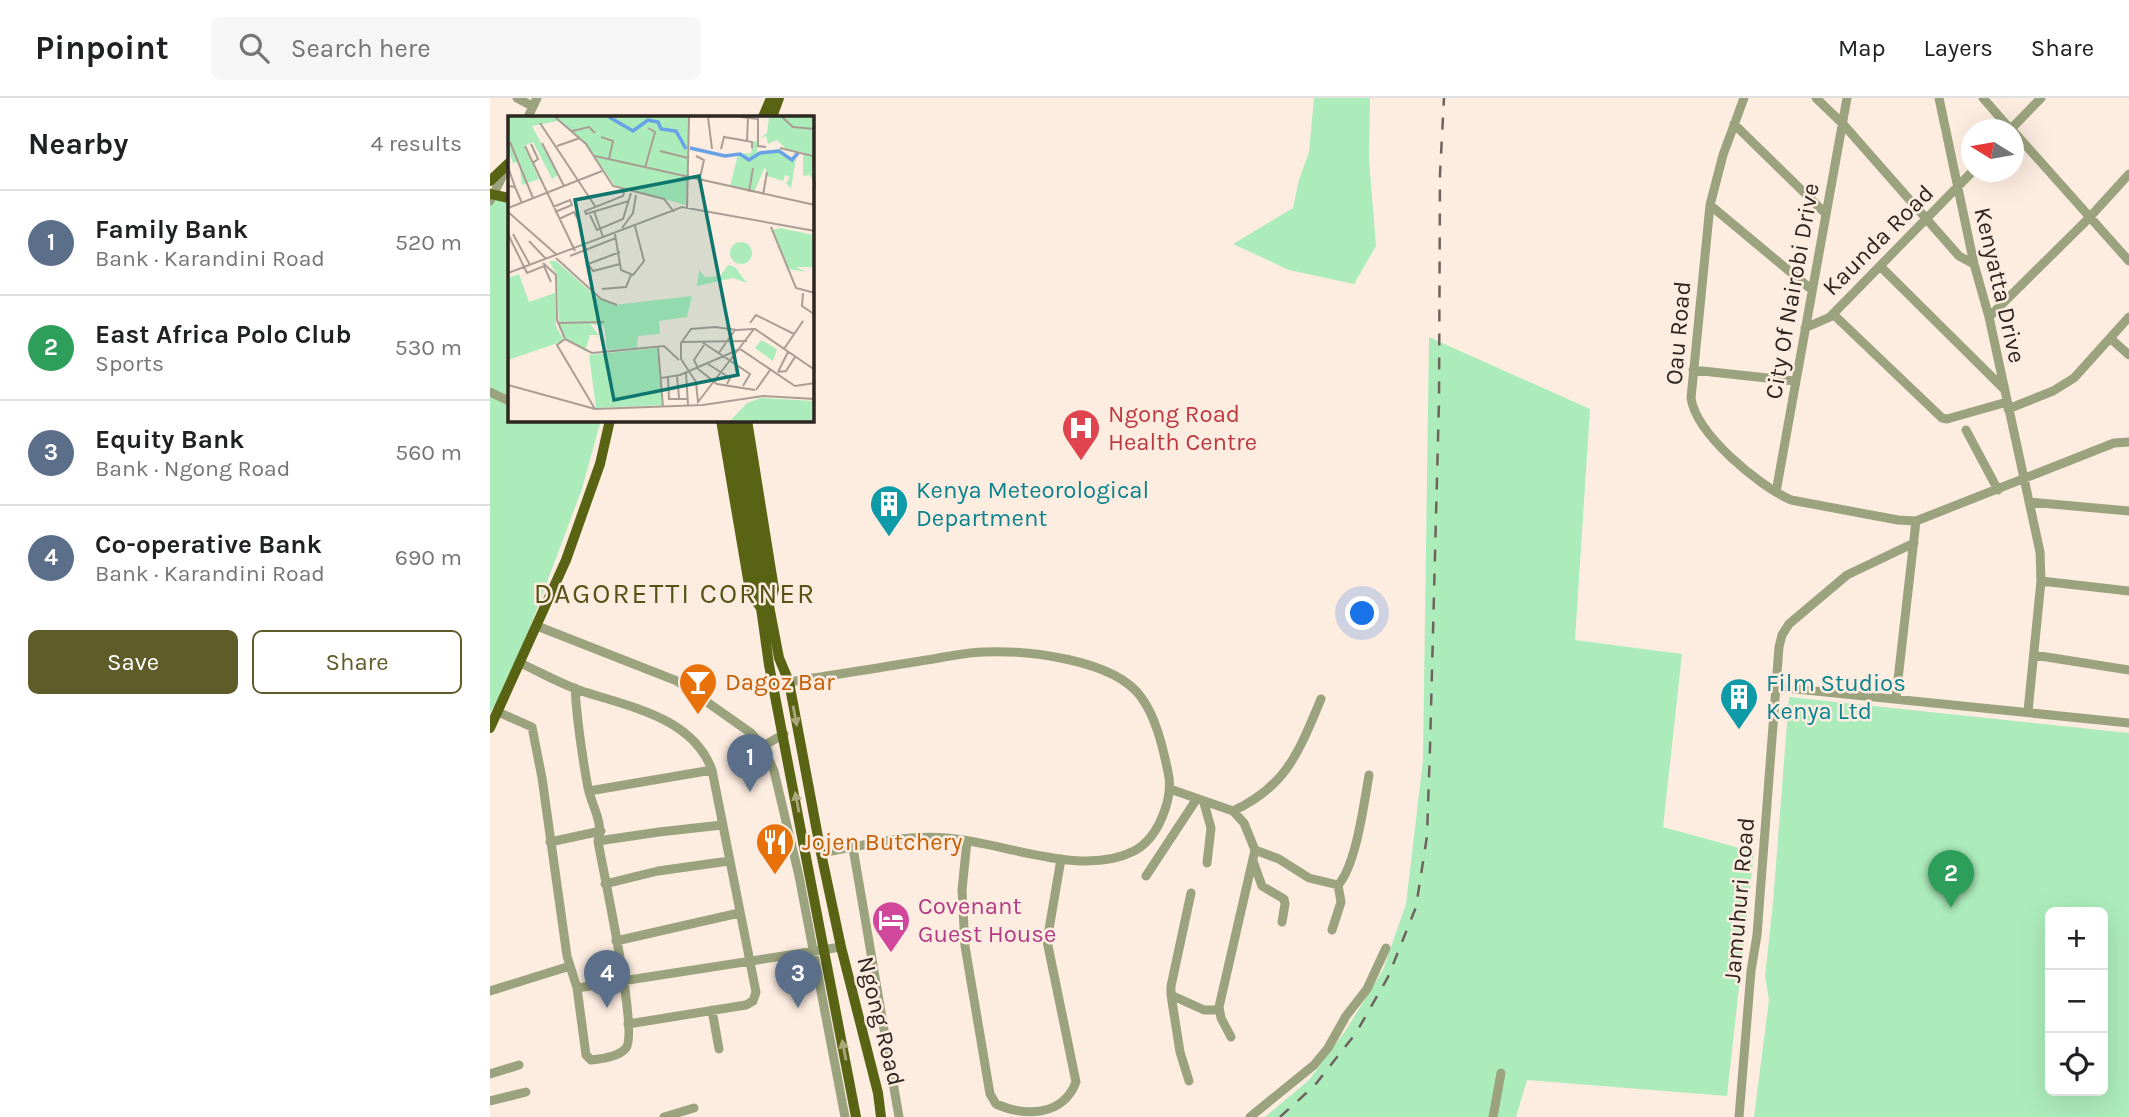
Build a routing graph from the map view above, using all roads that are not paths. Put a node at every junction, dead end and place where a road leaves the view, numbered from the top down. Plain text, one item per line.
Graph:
1 (517, 98) edge
2 (765, 98) edge
3 (771, 98) edge
4 (779, 98) edge
5 (786, 98) edge
6 (1744, 98) edge
7 (1816, 98) edge
8 (1847, 98) edge
9 (1939, 98) edge
10 (1983, 98) edge
11 (2041, 98) edge
12 (535, 102) edge
13 (757, 116) edge
14 (763, 116) edge
15 (772, 116) edge
16 (778, 116) edge
17 (2001, 119) edge
18 (2021, 119) edge
19 (1734, 124) junction
20 (1843, 124) junction
21 (2024, 145) edge
22 (508, 163) edge
23 (508, 164) edge
24 (2129, 174) edge
25 (490, 181) edge
26 (1963, 182) edge
27 (1957, 188) junction
28 (491, 197) edge
29 (1710, 205) junction
30 (1825, 213) junction
31 (2088, 218) junction
32 (1925, 219) junction
33 (2129, 261) edge
34 (1974, 264) junction
35 (1880, 266) junction
36 (1812, 290) junction
37 (1833, 314) junction
38 (1989, 317) junction
39 (2129, 317) edge
40 (1805, 328) junction
41 (2110, 338) junction
42 (2129, 355) edge
43 (1693, 369) junction
44 (1796, 382) junction
45 (2004, 390) junction
46 (490, 392) edge
47 (508, 401) edge
48 (2008, 405) junction
49 (610, 422) edge
50 (617, 422) edge
51 (721, 422) edge
52 (729, 422) edge
53 (739, 422) edge
54 (747, 422) edge
55 (1966, 430) dead end
56 (607, 435) junction
57 (2129, 442) edge
58 (2024, 480) junction
59 (1998, 490) junction
60 (1776, 492) junction
61 (2029, 502) junction
62 (761, 506) junction
63 (737, 510) junction
64 (2129, 511) edge
65 (1916, 521) junction
66 (1914, 543) junction
67 (2041, 581) junction
68 (2129, 591) edge
69 (765, 607) junction
70 (537, 626) junction
71 (2034, 655) junction
72 (520, 663) junction
73 (2129, 670) edge
74 (789, 682) junction
75 (1776, 687) junction
76 (575, 688) junction
77 (1896, 697) junction
78 (1321, 699) dead end
79 (2028, 711) junction
80 (498, 712) junction
81 (2129, 723) edge
82 (490, 728) edge
83 (784, 734) junction
84 (763, 746) junction
85 (789, 763) junction
86 (773, 768) junction
87 (712, 770) junction
88 (1369, 775) dead end
89 (1170, 789) junction
90 (589, 791) junction
91 (1200, 801) junction
92 (1233, 811) junction
93 (722, 825) junction
94 (601, 831) junction
95 (598, 841) junction
96 (967, 841) junction
97 (550, 842) junction
98 (853, 848) junction
99 (821, 853) junction
100 (1254, 855) junction
101 (1062, 859) junction
102 (729, 861) junction
103 (1207, 863) dead end
104 (1146, 876) dead end
105 (604, 884) junction
106 (1338, 885) junction
107 (1191, 894) dead end
108 (739, 913) junction
109 (1282, 922) dead end
110 (1332, 930) dead end
111 (616, 941) junction
112 (841, 947) junction
113 (1386, 948) dead end
114 (819, 951) junction
115 (752, 960) junction
116 (569, 966) junction
117 (624, 981) junction
118 (578, 988) junction
119 (490, 991) edge
120 (1171, 995) junction
121 (712, 1010) junction
122 (1219, 1010) junction
123 (628, 1024) junction
124 (1231, 1037) dead end
125 (719, 1049) dead end
126 (519, 1065) dead end
127 (1501, 1073) dead end
128 (490, 1074) edge
129 (1189, 1081) dead end
130 (526, 1092) dead end
131 (490, 1101) edge
132 (996, 1104) junction
133 (694, 1108) dead end
134 (664, 1117) edge
135 (845, 1117) edge
136 (856, 1117) edge
137 (881, 1117) edge
138 (900, 1117) edge
139 (998, 1117) edge
140 (1250, 1117) edge
141 (1493, 1117) edge
142 (1739, 1117) edge

1 - 12 street
2 - 13 main road
3 - 14 main road
4 - 15 main road
5 - 16 main road
6 - 19 street, Oau Road
7 - 20 street
8 - 20 street, City Of Nairobi Drive
9 - 27 street, Kenyatta Drive
10 - 17 street
11 - 18 street
19 - 29 street, Oau Road
19 - 30 street
20 - 30 street, City Of Nairobi Drive
20 - 32 street
21 - 31 street
22 - 25 main road
23 - 28 street
24 - 31 street
26 - 27 street, Kaunda Road
27 - 32 street, Kaunda Road
27 - 34 street, Kenyatta Drive
29 - 36 street
29 - 43 street, Oau Road
30 - 36 street, City Of Nairobi Drive
31 - 33 street
31 - 38 street
32 - 34 street
32 - 35 street, Kaunda Road
34 - 38 street, Kenyatta Drive
35 - 37 street, Kaunda Road
35 - 45 street
36 - 40 street, City Of Nairobi Drive
37 - 40 street, Kaunda Road
37 - 48 street
38 - 45 street, Kenyatta Drive
39 - 41 street
40 - 44 street, City Of Nairobi Drive
41 - 42 street
41 - 48 street
43 - 44 street
43 - 60 street, Oau Road
44 - 60 street, City Of Nairobi Drive
45 - 48 street, Kenyatta Drive
46 - 47 street
48 - 58 street, Kenyatta Drive
49 - 56 main road
50 - 56 main road
51 - 63 main road
52 - 69 main road, Ngong Road, bridge
53 - 69 main road, Ngong Road, bridge
54 - 62 main road, Ngong Road
55 - 59 street
56 - 70 main road
57 - 58 street, Oau Road
58 - 59 street, Oau Road
58 - 61 street, Kenyatta Drive
59 - 65 street, Oau Road
60 - 65 street, Oau Road
61 - 64 street
61 - 67 street, Kenyatta Drive
62 - 63 main road
62 - 69 main road, Ngong Road
63 - 69 main road, Ngong Road
65 - 66 street
66 - 75 street, Jamuhuri Road
66 - 77 street
67 - 68 street
67 - 71 street, Kenyatta Drive
69 - 74 main road, Ngong Road
69 - 83 main road, Ngong Road
70 - 72 main road
70 - 84 street
71 - 73 street
71 - 79 street, Kenyatta Drive
72 - 76 street
72 - 80 main road
74 - 89 street
74 -> 99 main road, Ngong Road
75 - 77 street
75 - 142 street, Jamuhuri Road
76 - 87 street
76 - 90 street
77 - 79 street
78 - 92 street
79 - 81 street
80 - 82 main road
80 - 97 street
83 - 84 street
83 - 85 main road, Ngong Road
84 - 86 street
85 - 86 street
114 -> 85 main road, Ngong Road
86 - 114 street
87 - 90 street
87 - 93 street
88 - 106 street
89 - 91 street
89 - 101 street
90 - 94 street
91 - 92 street
91 - 103 street
91 - 104 street
92 - 100 street
93 - 95 street
93 - 102 street
94 - 95 street
94 - 97 street
95 - 105 street
96 - 98 street
96 - 101 street
96 - 132 street
97 - 116 street
98 - 99 street
98 - 138 street
99 - 112 main road, Ngong Road
100 - 106 street
100 - 109 street
100 - 122 street
101 - 132 street
102 - 105 street
102 - 108 street
105 - 111 street
106 - 110 street
107 - 120 street
108 - 111 street
108 - 115 street
111 - 117 street
112 - 114 street
112 - 137 main road, Ngong Road
113 - 140 street
114 - 115 street
114 - 135 street
136 -> 114 main road, Ngong Road
115 - 117 street
115 - 121 street
116 - 118 street
116 - 119 street
117 - 118 street
117 - 123 street
118 - 123 street
120 - 122 street
120 - 129 street
121 - 123 street
121 - 125 street
122 - 124 street
126 - 128 street
127 - 141 street
130 - 131 street
132 - 139 street
133 - 134 street

